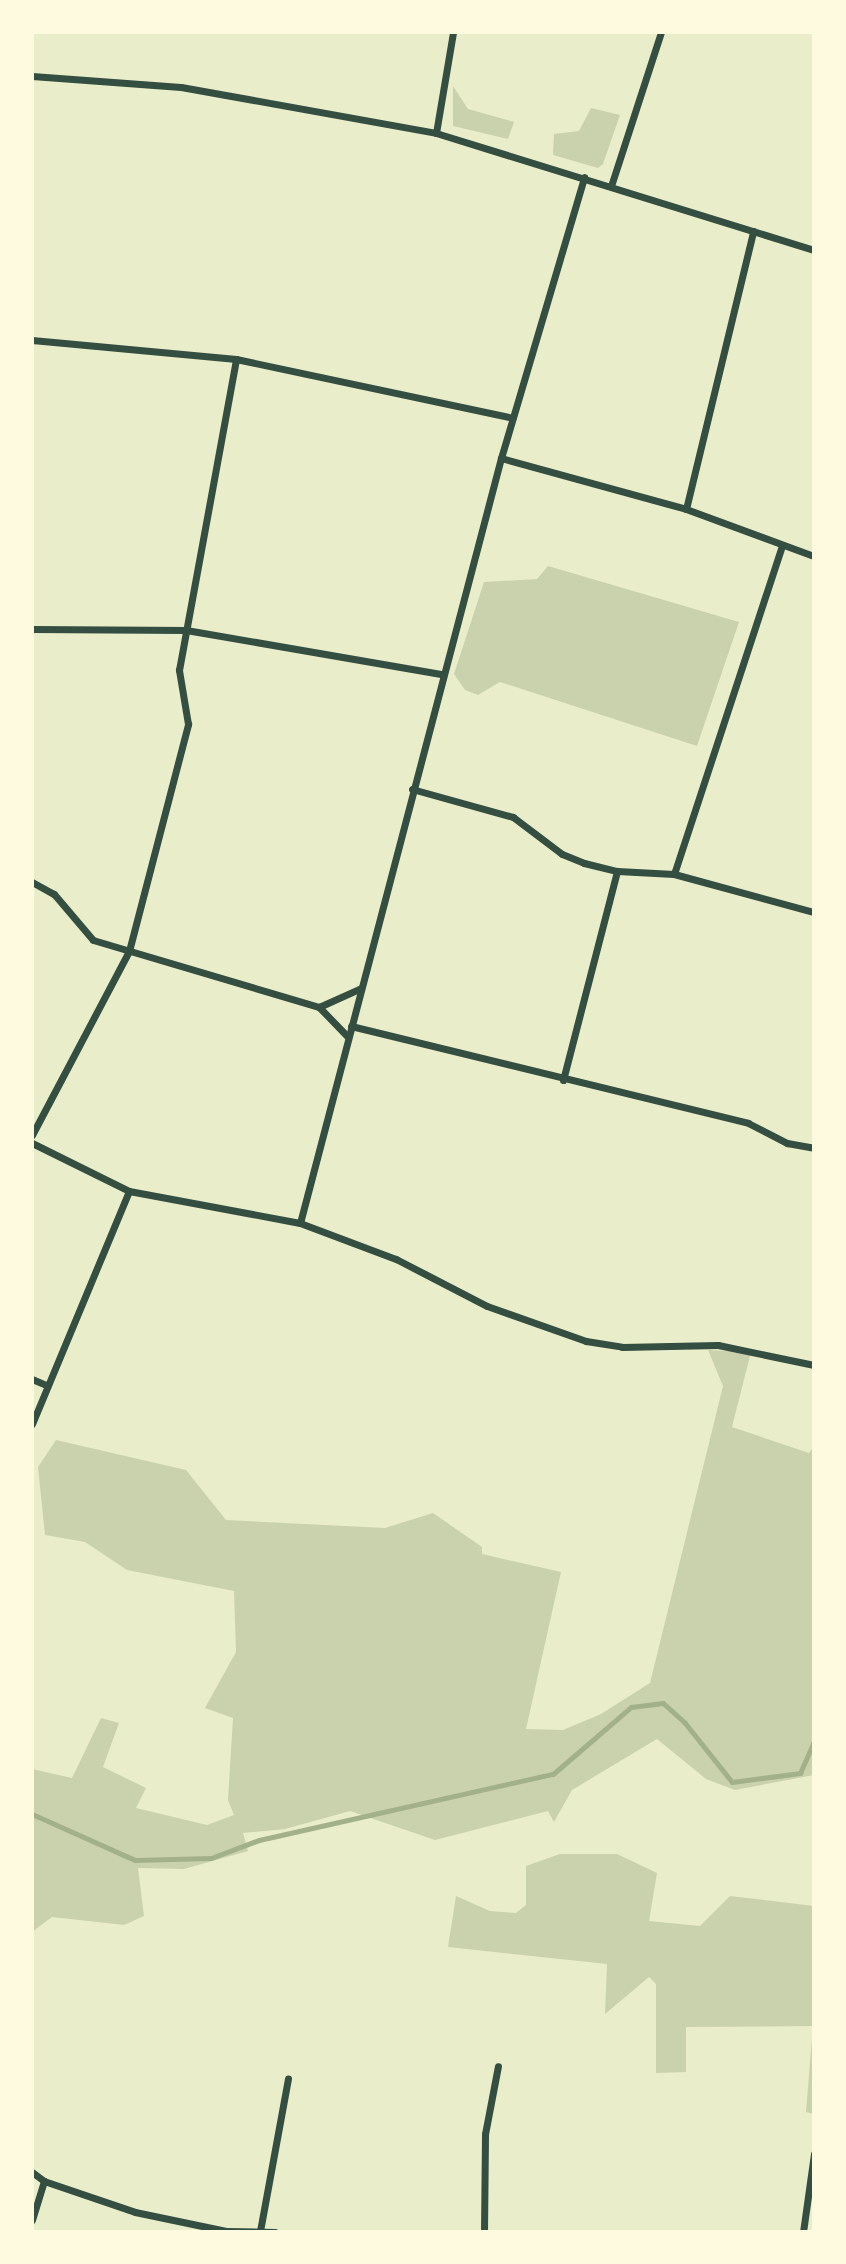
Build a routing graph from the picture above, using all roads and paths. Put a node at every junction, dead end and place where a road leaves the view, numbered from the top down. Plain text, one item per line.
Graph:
1 (453, 32) edge
2 (661, 32) edge
3 (32, 76) edge
4 (436, 133) junction
5 (584, 177) junction
6 (611, 186) junction
7 (753, 231) junction
8 (814, 250) edge
9 (32, 340) edge
10 (236, 359) junction
11 (513, 418) junction
12 (501, 458) junction
13 (686, 509) junction
14 (782, 545) junction
15 (814, 556) edge
16 (32, 629) edge
17 (186, 630) junction
18 (442, 674) junction
19 (412, 789) junction
20 (617, 871) junction
21 (674, 874) junction
22 (32, 882) edge
23 (814, 912) edge
24 (129, 951) junction
25 (361, 988) junction
26 (319, 1007) junction
27 (351, 1026) junction
28 (347, 1036) junction
29 (563, 1080) junction
30 (32, 1135) edge
31 (32, 1143) edge
32 (814, 1148) edge
33 (129, 1191) junction
34 (300, 1223) junction
35 (814, 1365) edge
36 (32, 1379) edge
37 (46, 1385) junction
38 (32, 1424) edge
39 (498, 2066) dead end
40 (288, 2079) dead end
41 (814, 2154) edge
42 (32, 2172) edge
43 (44, 2181) junction
44 (32, 2220) edge
45 (260, 2231) edge
46 (226, 2232) edge
47 (275, 2232) edge
48 (484, 2232) edge
49 (803, 2232) edge

1 - 4 street
2 - 6 street
3 - 4 street
4 - 5 street
5 - 6 street
5 - 11 street
6 - 7 street
7 - 8 street
7 - 13 street
9 - 10 street
10 - 11 street
10 - 17 street
11 - 12 street
12 - 13 street
12 - 18 street
13 - 14 street
14 - 15 street
14 - 21 street
16 - 17 street
17 - 18 street
17 - 24 street
18 - 19 street
19 - 20 street
19 - 25 street
20 - 21 street
20 - 29 street
21 - 23 street
22 - 24 street
24 - 26 street
24 - 30 street
25 - 26 street
25 - 27 street
26 - 28 street
27 - 28 street
27 - 29 street
28 - 34 street
29 - 32 street
31 - 33 street
33 - 34 street
33 - 37 street
34 - 35 street
36 - 37 street
37 - 38 street
39 - 48 street
40 - 45 street
41 - 49 street
42 - 43 street
43 - 44 street
43 - 46 street
45 - 46 street
45 - 47 street

